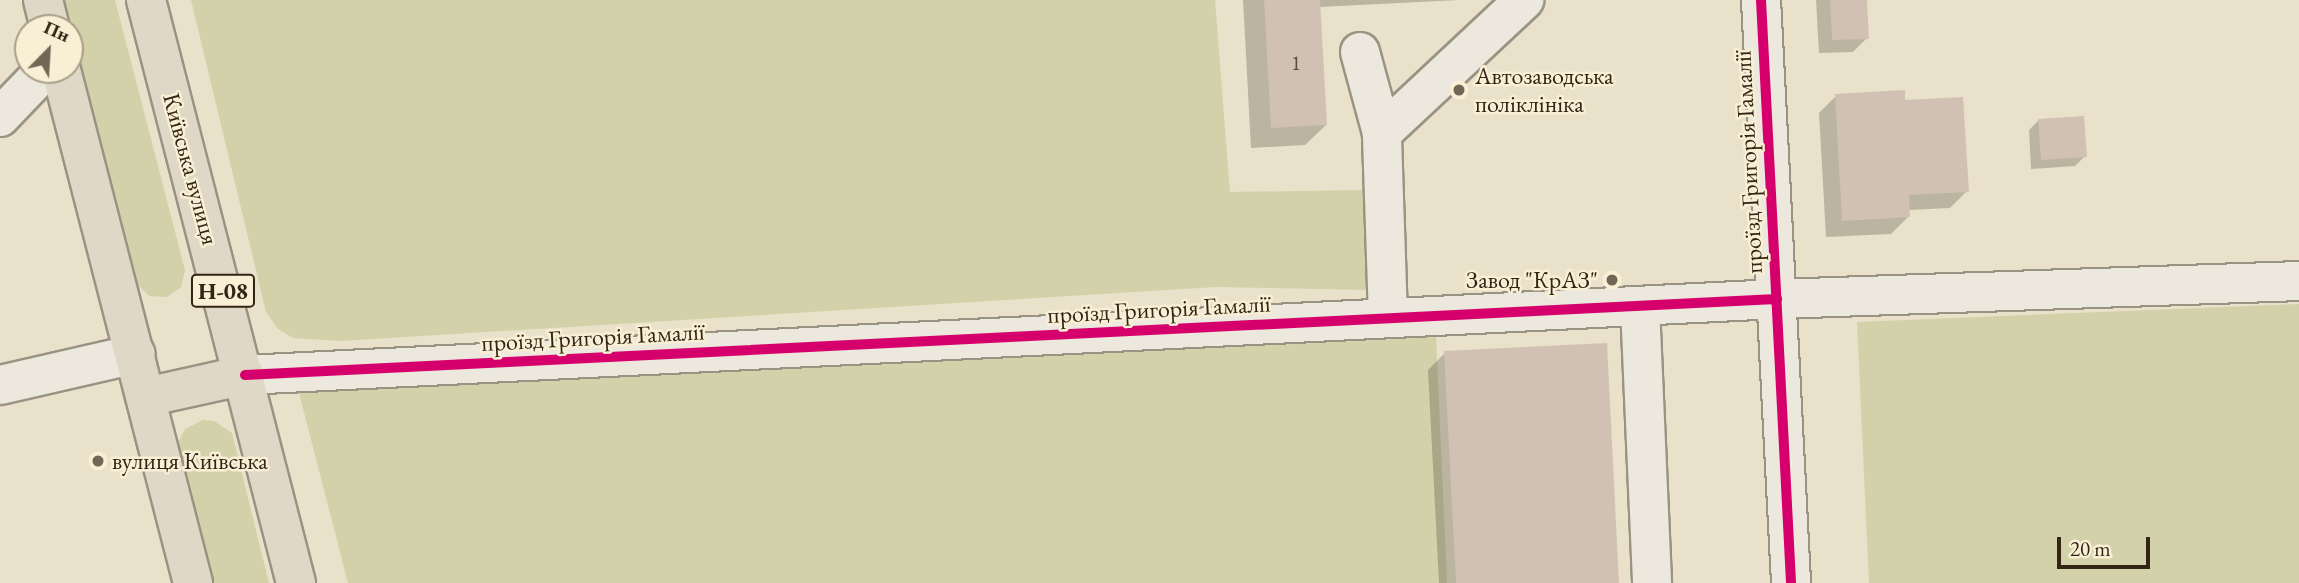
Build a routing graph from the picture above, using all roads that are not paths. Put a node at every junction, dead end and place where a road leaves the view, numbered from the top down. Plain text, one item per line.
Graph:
1 (146, 0) edge
2 (1524, 0) edge
3 (1761, 0) edge
4 (1360, 52) dead end
5 (32, 84) edge
6 (65, 84) edge
7 (0, 117) edge
8 (1382, 133) junction
9 (2299, 281) edge
10 (1777, 299) junction
11 (1640, 306) junction
12 (1388, 318) junction
13 (135, 354) junction
14 (245, 375) junction
15 (0, 385) edge
16 (146, 397) junction
17 (193, 583) edge
18 (296, 583) edge
19 (1652, 583) edge
20 (1791, 583) edge

1 - 14 main road, Київська вулиця / Н-08
2 - 8 street
3 - 10 street, проїзд Григорія Гамалії
4 - 8 street
5 - 7 street
6 - 13 main road
8 - 12 street
9 - 10 street
10 - 11 street, проїзд Григорія Гамалії
10 - 20 street
11 - 12 street, проїзд Григорія Гамалії
11 - 19 street
12 - 14 street, проїзд Григорія Гамалії
13 - 15 street
13 - 16 main road
14 - 16 main road
14 - 18 main road, Київська вулиця / Н-08
16 - 17 main road

